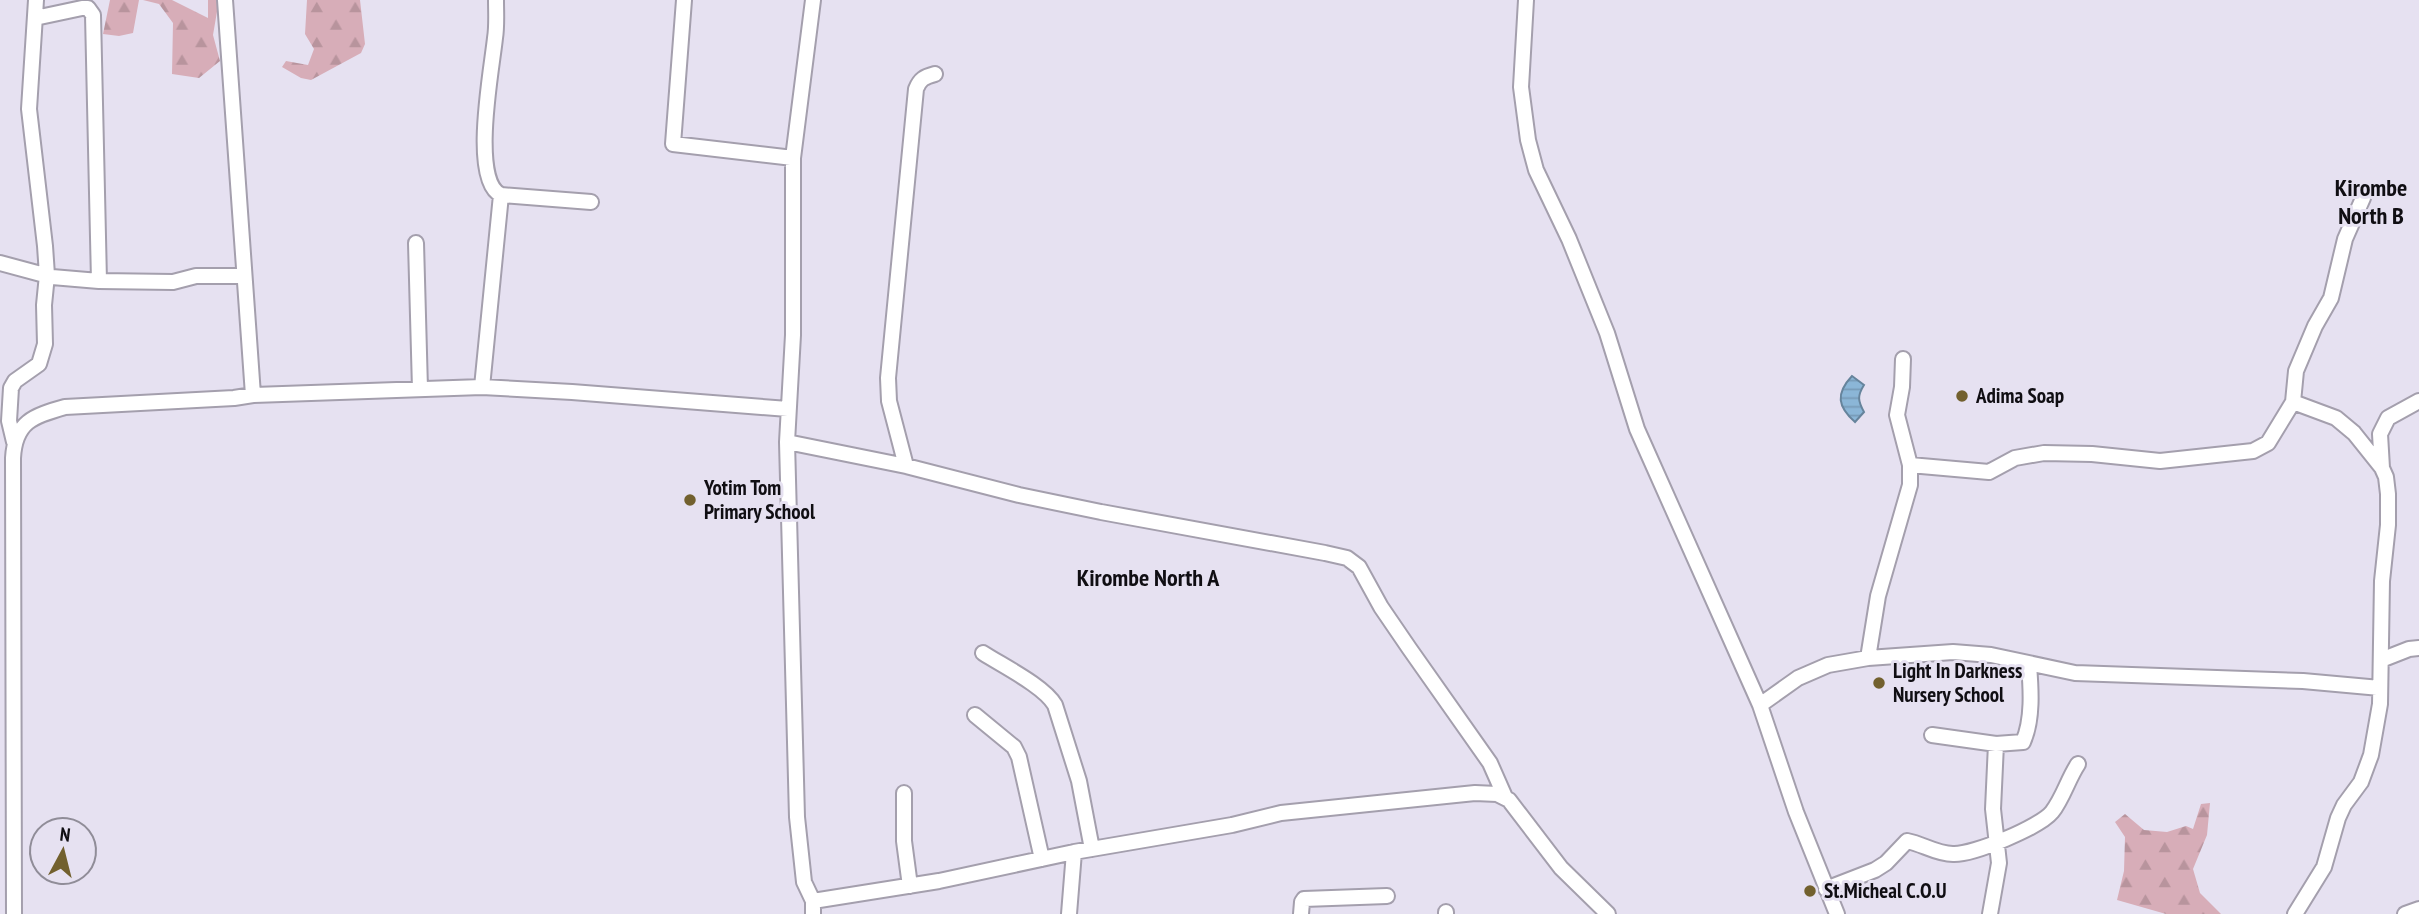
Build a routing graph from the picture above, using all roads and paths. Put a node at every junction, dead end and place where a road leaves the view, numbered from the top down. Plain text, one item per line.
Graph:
1 (36, 0) edge
2 (225, 0) edge
3 (496, 0) edge
4 (684, 0) edge
5 (813, 0) edge
6 (1526, 0) edge
7 (35, 18) junction
8 (935, 74) dead end
9 (793, 158) junction
10 (501, 195) junction
11 (2363, 198) dead end
12 (591, 202) dead end
13 (416, 243) dead end
14 (0, 263) edge
15 (47, 275) junction
16 (244, 276) junction
17 (99, 281) junction
18 (1903, 359) dead end
19 (482, 387) junction
20 (420, 389) junction
21 (253, 395) junction
22 (2419, 401) edge
23 (2293, 402) junction
24 (788, 409) junction
25 (787, 442) junction
26 (14, 444) junction
27 (1910, 465) junction
28 (906, 466) junction
29 (2382, 468) junction
30 (7, 496) edge
31 (6, 579) edge
32 (2419, 648) edge
33 (983, 653) dead end
34 (1868, 658) junction
35 (2381, 660) junction
36 (2029, 665) junction
37 (2380, 688) junction
38 (1760, 705) junction
39 (975, 715) dead end
40 (1933, 735) dead end
41 (1996, 744) junction
42 (2078, 764) dead end
43 (904, 793) dead end
44 (1505, 797) junction
45 (1996, 843) junction
46 (1092, 849) junction
47 (1074, 852) junction
48 (1042, 859) junction
49 (909, 886) junction
50 (1826, 889) junction
51 (1387, 896) dead end
52 (813, 908) edge
53 (2419, 909) edge
54 (14, 914) edge
55 (1069, 914) edge
56 (1301, 914) edge
57 (1608, 914) edge
58 (1837, 914) edge
59 (1990, 914) edge
60 (2295, 914) edge
61 (2405, 914) edge

1 - 7 street
2 - 16 street
3 - 10 street
4 - 9 street
5 - 9 street
6 - 38 street
7 - 15 street
7 - 17 street
8 - 28 street
9 - 24 street
10 - 12 street
10 - 19 street
11 - 23 street
13 - 20 street
14 - 15 street
15 - 17 street
15 - 26 street
16 - 17 street
16 - 21 street
18 - 27 street
19 - 20 street
19 - 24 street
20 - 21 street
21 - 26 street
22 - 29 street
23 - 27 street
23 - 29 street
24 - 25 street
25 - 28 street
25 - 52 street
26 - 30 street
27 - 34 street
28 - 44 street
29 - 35 street
30 - 31 street
31 - 54 street
32 - 35 street
33 - 46 street
34 - 36 street
34 - 38 street
35 - 37 street
36 - 37 street
36 - 41 street
37 - 60 street
38 - 50 street
39 - 48 street
40 - 41 street
41 - 45 street
42 - 45 street
43 - 49 street
44 - 46 street
44 - 57 street
45 - 50 street
45 - 59 street
46 - 47 street
47 - 48 street
47 - 55 street
48 - 49 street
49 - 52 street
50 - 58 street
51 - 56 street
53 - 61 street

